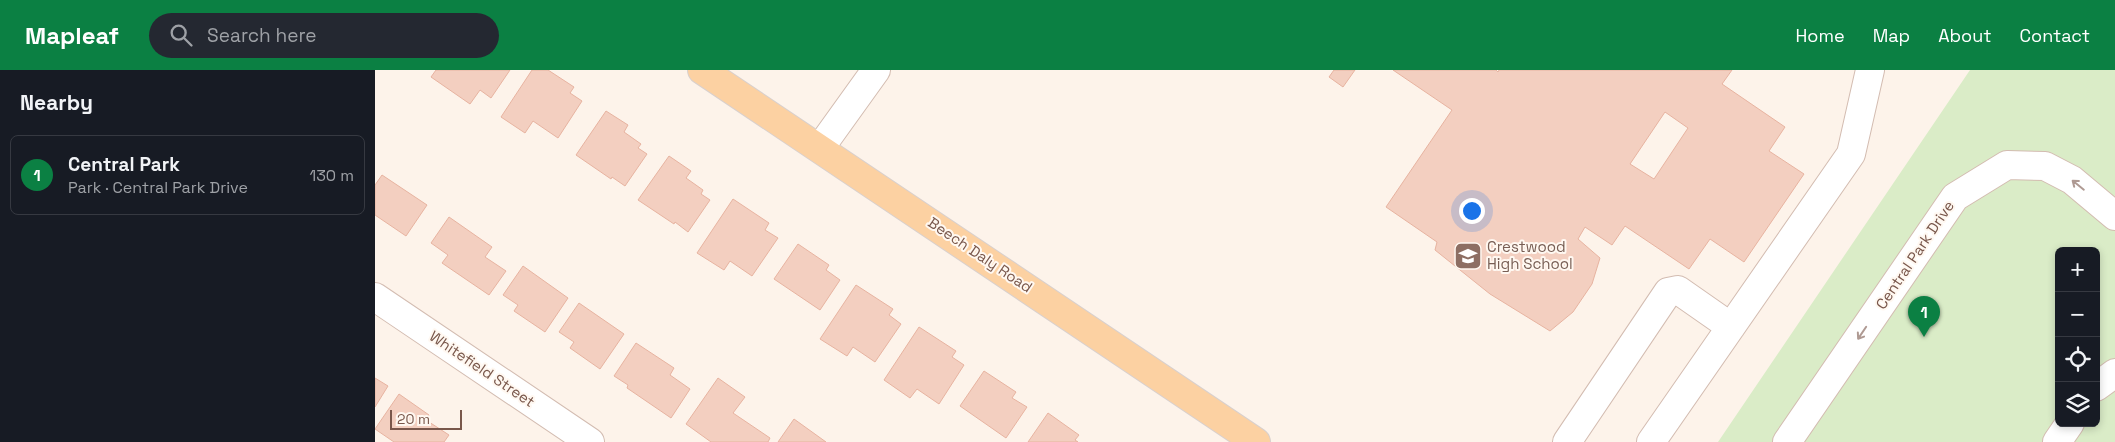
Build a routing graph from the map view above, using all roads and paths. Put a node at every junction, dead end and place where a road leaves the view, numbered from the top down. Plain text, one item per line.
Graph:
1 (702, 70) edge
2 (876, 70) edge
3 (1870, 70) edge
4 (820, 148) junction
5 (2115, 216) edge
6 (375, 297) edge
7 (1731, 327) junction
8 (2115, 373) edge
9 (2100, 384) edge
10 (2067, 427) edge
11 (590, 442) edge
12 (1256, 442) edge
13 (1567, 442) edge
14 (1651, 442) edge
15 (1787, 442) edge
16 (2057, 442) edge

1 - 4 main road, Beech Daly Road
2 - 4 street
3 - 7 street
4 - 12 main road, Beech Daly Road
5 -> 15 street, Central Park Drive
6 - 11 street, Whitefield Street
7 - 13 street
7 - 14 street
8 - 9 street
10 - 16 street

